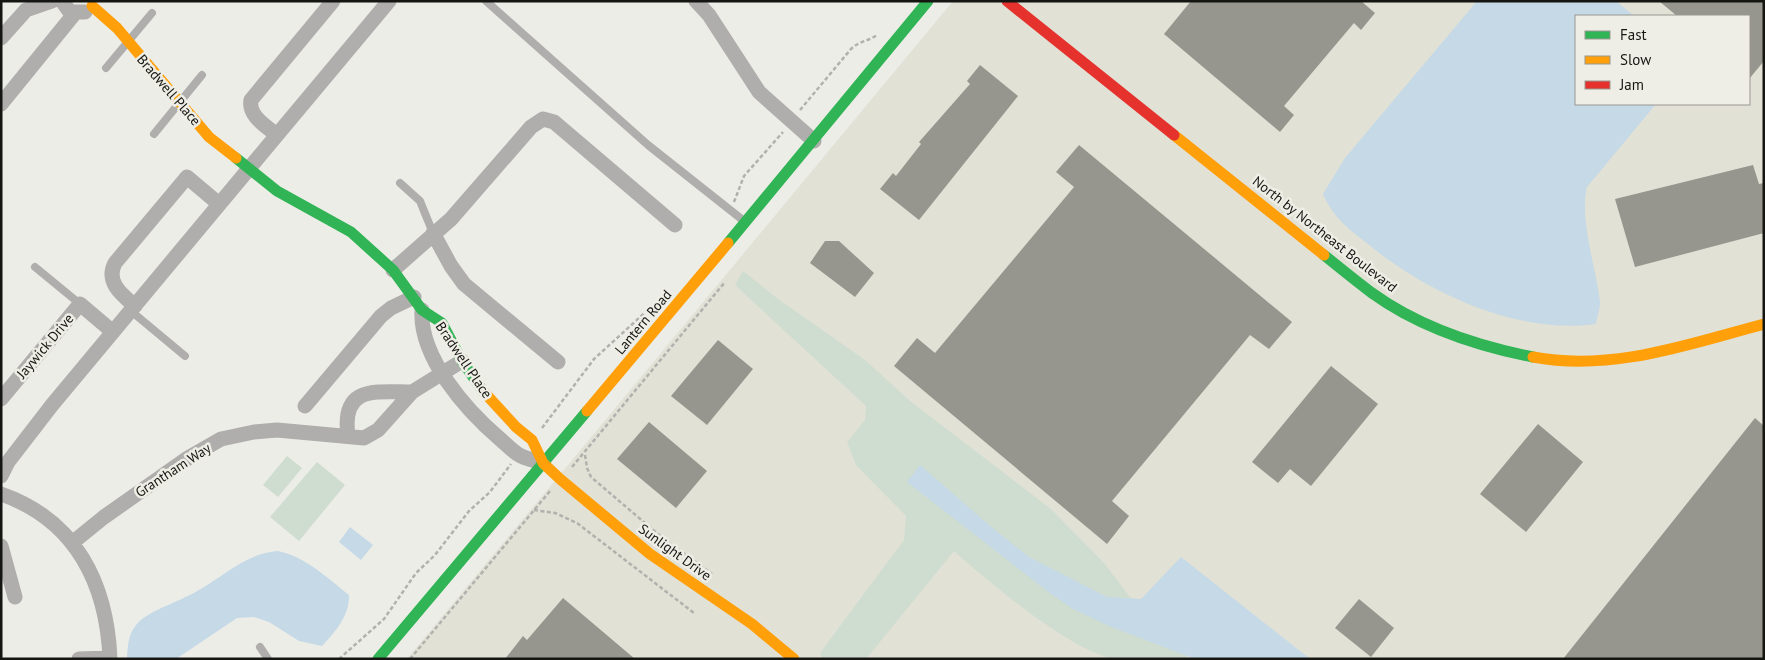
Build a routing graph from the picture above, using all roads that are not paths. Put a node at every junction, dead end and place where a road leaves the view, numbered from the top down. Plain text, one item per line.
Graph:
1 (52, 1) edge
2 (62, 1) edge
3 (334, 1) edge
4 (389, 1) edge
5 (486, 1) edge
6 (696, 1) edge
7 (928, 1) edge
8 (1007, 1) edge
9 (94, 4) edge
10 (76, 13) junction
11 (152, 13) dead end
12 (1, 38) edge
13 (128, 42) junction
14 (106, 68) dead end
15 (202, 75) dead end
16 (180, 103) junction
17 (1, 104) edge
18 (154, 134) dead end
19 (278, 135) junction
20 (814, 141) junction
21 (248, 170) junction
22 (400, 183) dead end
23 (219, 204) junction
24 (746, 222) junction
25 (675, 225) dead end
26 (434, 233) junction
27 (35, 267) dead end
28 (393, 270) junction
29 (80, 304) junction
30 (418, 304) junction
31 (133, 309) junction
32 (1764, 324) edge
33 (114, 332) junction
34 (185, 356) dead end
35 (462, 361) junction
36 (558, 362) dead end
37 (442, 373) junction
38 (412, 392) junction
39 (1, 399) edge
40 (305, 406) dead end
41 (348, 436) junction
42 (7, 452) edge
43 (543, 463) junction
44 (1, 476) edge
45 (1, 494) edge
46 (72, 543) junction
47 (1, 546) edge
48 (15, 597) dead end
49 (260, 647) dead end
50 (110, 658) edge
51 (79, 659) edge
52 (268, 659) edge
53 (378, 659) edge
54 (794, 659) edge

1 - 12 street
2 - 10 street
3 - 19 street
4 - 19 street
5 - 24 lane
6 - 20 street
7 - 20 street, Lantern Road
8 - 32 street, North by Northeast Boulevard
9 - 10 street
9 - 13 street, Bradwell Place
10 - 17 street
11 - 13 lane
13 - 14 lane
13 - 16 street, Bradwell Place
15 - 16 lane
16 - 18 lane
16 - 21 street, Bradwell Place
19 - 21 street
20 - 24 street, Lantern Road
21 - 23 street
21 - 28 street, Bradwell Place
22 - 26 lane
23 - 31 street
23 - 31 street
24 - 43 street, Lantern Road
25 - 26 street
26 - 28 street
26 - 36 street
27 - 29 lane
28 - 30 street, Bradwell Place
29 - 33 street, Jaywick Drive
29 - 39 street, Jaywick Drive
30 - 35 street, Bradwell Place
30 - 37 street, Bradwell Place
30 - 40 street
31 - 33 street
31 - 34 lane
33 - 42 street
35 - 37 street, Grantham Way
35 - 43 street, Bradwell Place
37 - 38 street, Grantham Way
37 - 43 street, Bradwell Place
38 - 41 street, Grantham Way
38 - 41 street
41 - 46 street, Grantham Way
42 - 44 street
43 - 53 street, Lantern Road
43 - 54 street, Sunlight Drive
45 - 46 street
46 - 50 street
47 - 48 street
49 - 52 lane
50 - 51 street

